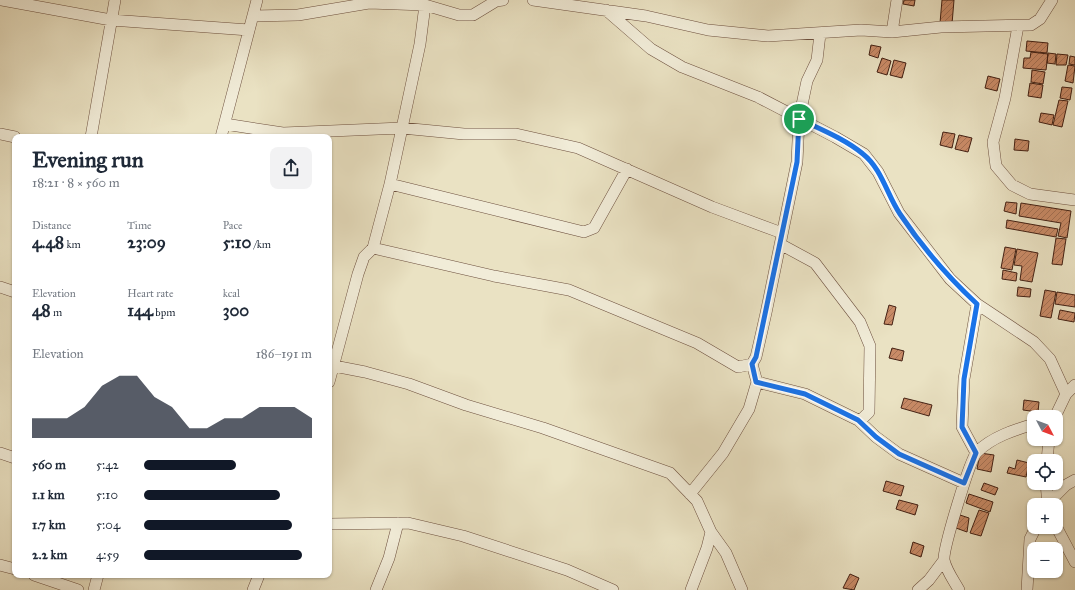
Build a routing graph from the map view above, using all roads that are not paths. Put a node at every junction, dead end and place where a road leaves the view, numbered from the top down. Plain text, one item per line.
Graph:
1 (2, 0) edge
2 (115, 0) edge
3 (257, 0) edge
4 (498, 0) edge
5 (532, 0) edge
6 (897, 0) edge
7 (1052, 0) edge
8 (370, 1) edge
9 (425, 5) junction
10 (606, 10) junction
11 (253, 16) junction
12 (111, 20) junction
13 (1018, 26) junction
14 (249, 30) junction
15 (892, 32) junction
16 (820, 34) junction
17 (799, 119) junction
18 (225, 124) junction
19 (402, 128) junction
20 (0, 134) edge
21 (92, 134) edge
22 (222, 134) edge
23 (12, 136) edge
24 (627, 169) junction
25 (390, 184) junction
26 (1075, 200) edge
27 (782, 233) junction
28 (780, 244) junction
29 (373, 248) junction
30 (0, 287) edge
31 (12, 291) edge
32 (977, 304) junction
33 (332, 362) edge
34 (752, 364) junction
35 (332, 365) edge
36 (756, 382) junction
37 (1075, 385) edge
38 (1066, 394) junction
39 (1058, 410) edge
40 (858, 420) junction
41 (1027, 426) edge
42 (0, 452) edge
43 (976, 453) junction
44 (12, 457) edge
45 (1075, 480) edge
46 (964, 483) junction
47 (690, 494) junction
48 (1053, 498) edge
49 (398, 523) junction
50 (332, 524) edge
51 (711, 532) junction
52 (1032, 534) edge
53 (1060, 534) edge
54 (944, 560) junction
55 (1075, 562) edge
56 (0, 565) edge
57 (12, 568) edge
58 (43, 578) edge
59 (97, 578) edge
60 (257, 578) edge
61 (78, 590) edge
62 (94, 590) edge
63 (253, 590) edge
64 (376, 590) edge
65 (611, 590) edge
66 (690, 590) edge
67 (742, 590) edge
68 (918, 590) edge
69 (959, 590) edge
70 (1027, 590) edge

1 - 12 street
2 - 12 street
3 - 11 street
4 - 9 street
5 - 10 street
6 - 15 street
7 - 13 street
8 - 9 street
8 - 11 street
9 - 19 street
10 - 16 street
10 - 17 street
11 - 14 street
12 - 14 street
12 - 21 street
13 - 15 street
13 - 26 street
14 - 18 street
15 - 16 street
16 - 17 street
17 - 27 street
17 - 32 street
18 - 19 street
18 - 22 street
19 - 24 street
19 - 25 street
20 - 23 street
24 - 25 street
24 - 27 street
25 - 29 street
27 - 28 street
28 - 34 street
28 - 40 street
29 - 33 street
29 - 34 street
30 - 31 street
32 - 38 street
32 - 43 street
34 - 36 street
35 - 47 street
36 - 40 street
36 - 47 street
37 - 38 street
38 - 39 street
40 - 46 street
41 - 43 street
42 - 44 street
43 - 46 street
45 - 48 street
46 - 54 street
47 - 51 street
49 - 50 street
49 - 64 street
49 - 65 street
51 - 66 street
51 - 67 street
52 - 70 street
53 - 55 street
54 - 68 street
54 - 69 street
56 - 57 street
58 - 61 street
59 - 62 street
60 - 63 street

